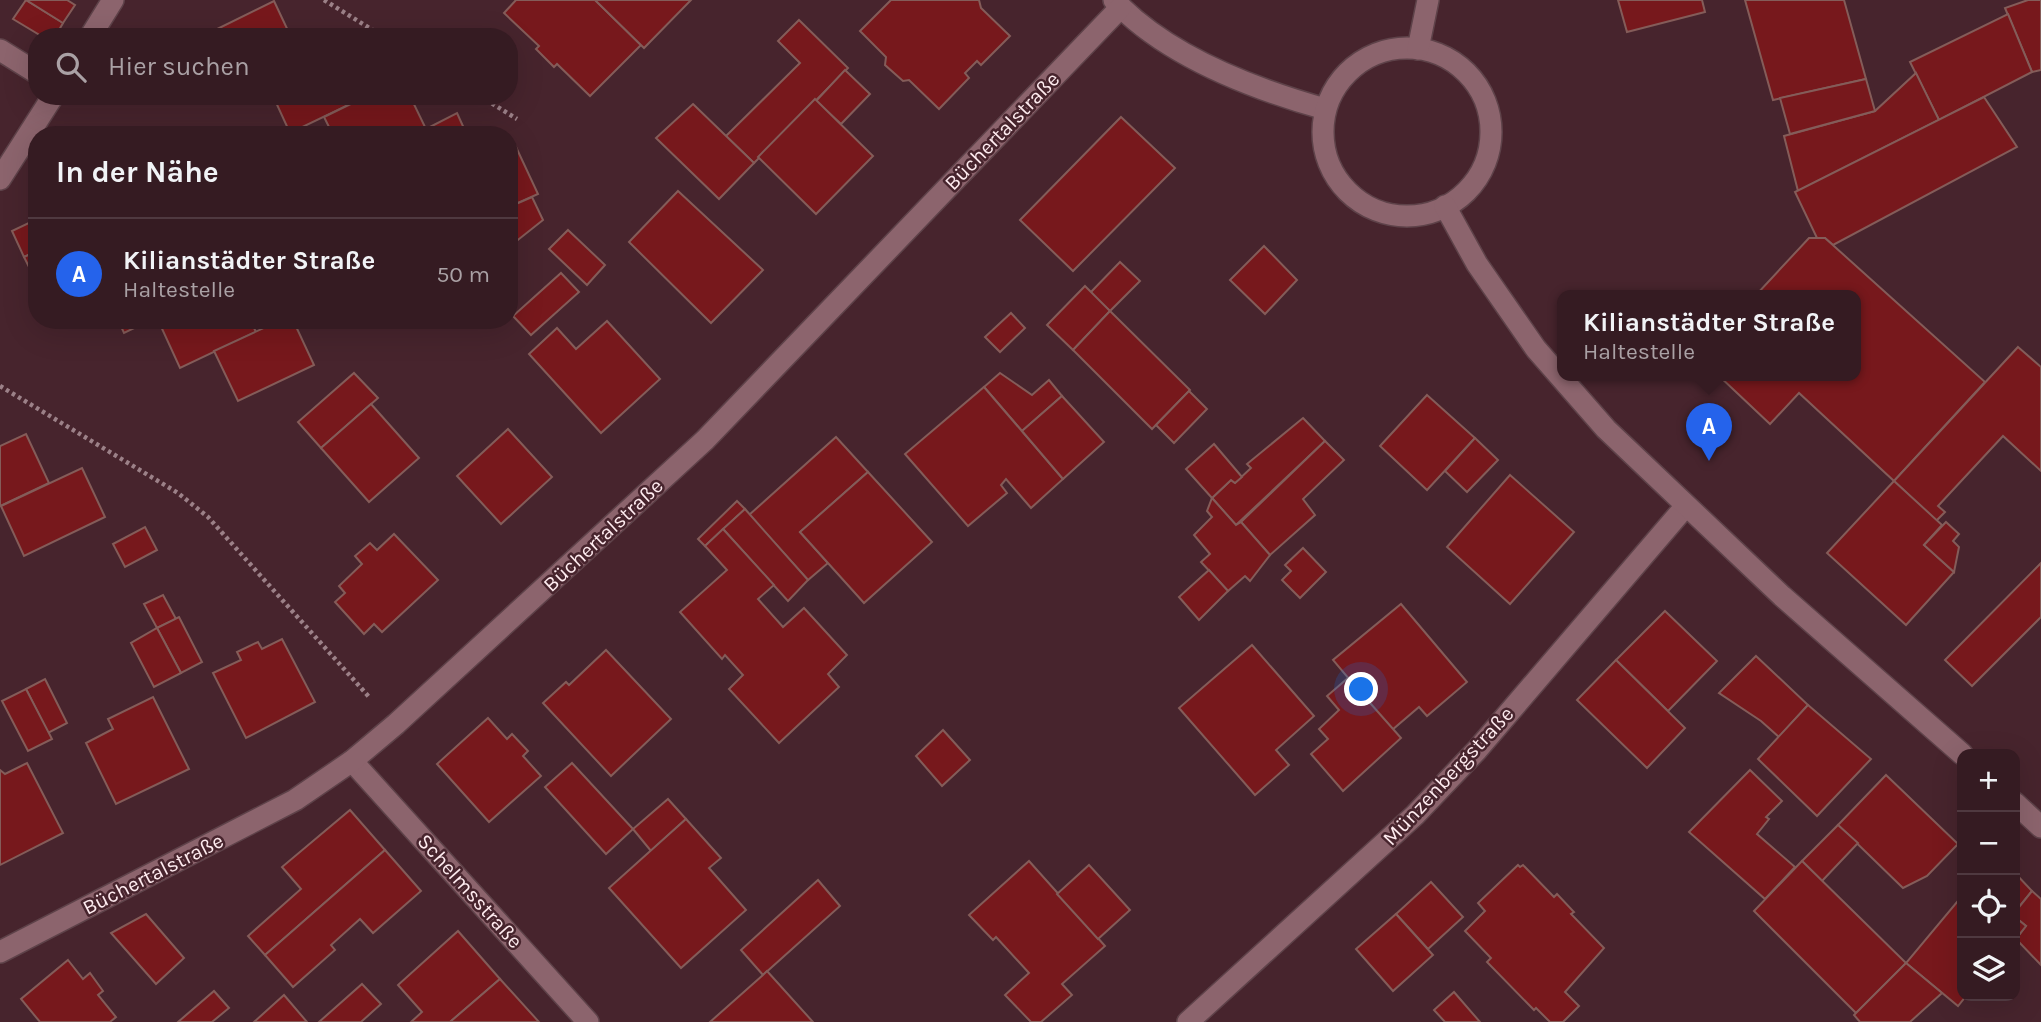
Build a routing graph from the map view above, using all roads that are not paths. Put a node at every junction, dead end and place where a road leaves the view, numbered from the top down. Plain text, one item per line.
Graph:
1 (113, 0) edge
2 (1428, 0) edge
3 (1118, 4) edge
4 (96, 28) edge
5 (1418, 49) junction
6 (0, 50) edge
7 (28, 67) edge
8 (46, 105) edge
9 (1325, 109) junction
10 (33, 126) edge
11 (28, 134) edge
12 (0, 179) edge
13 (1445, 206) junction
14 (1557, 373) edge
15 (1564, 381) edge
16 (1685, 507) junction
17 (1957, 750) edge
18 (352, 761) junction
19 (2020, 808) edge
20 (2041, 827) edge
21 (0, 952) edge
22 (588, 1022) edge
23 (1188, 1022) edge

1 - 4 street
2 - 5 street
3 - 9 street
3 - 18 street, Büchertalstraße
5 - 9 street
5 - 13 street
6 - 7 street
8 - 10 street
9 - 13 street
11 - 12 street
13 - 14 street
15 - 16 street
16 - 17 street
16 - 23 street, Münzenbergstraße
18 - 21 street, Büchertalstraße
18 - 22 street, Schelmsstraße
19 - 20 street

